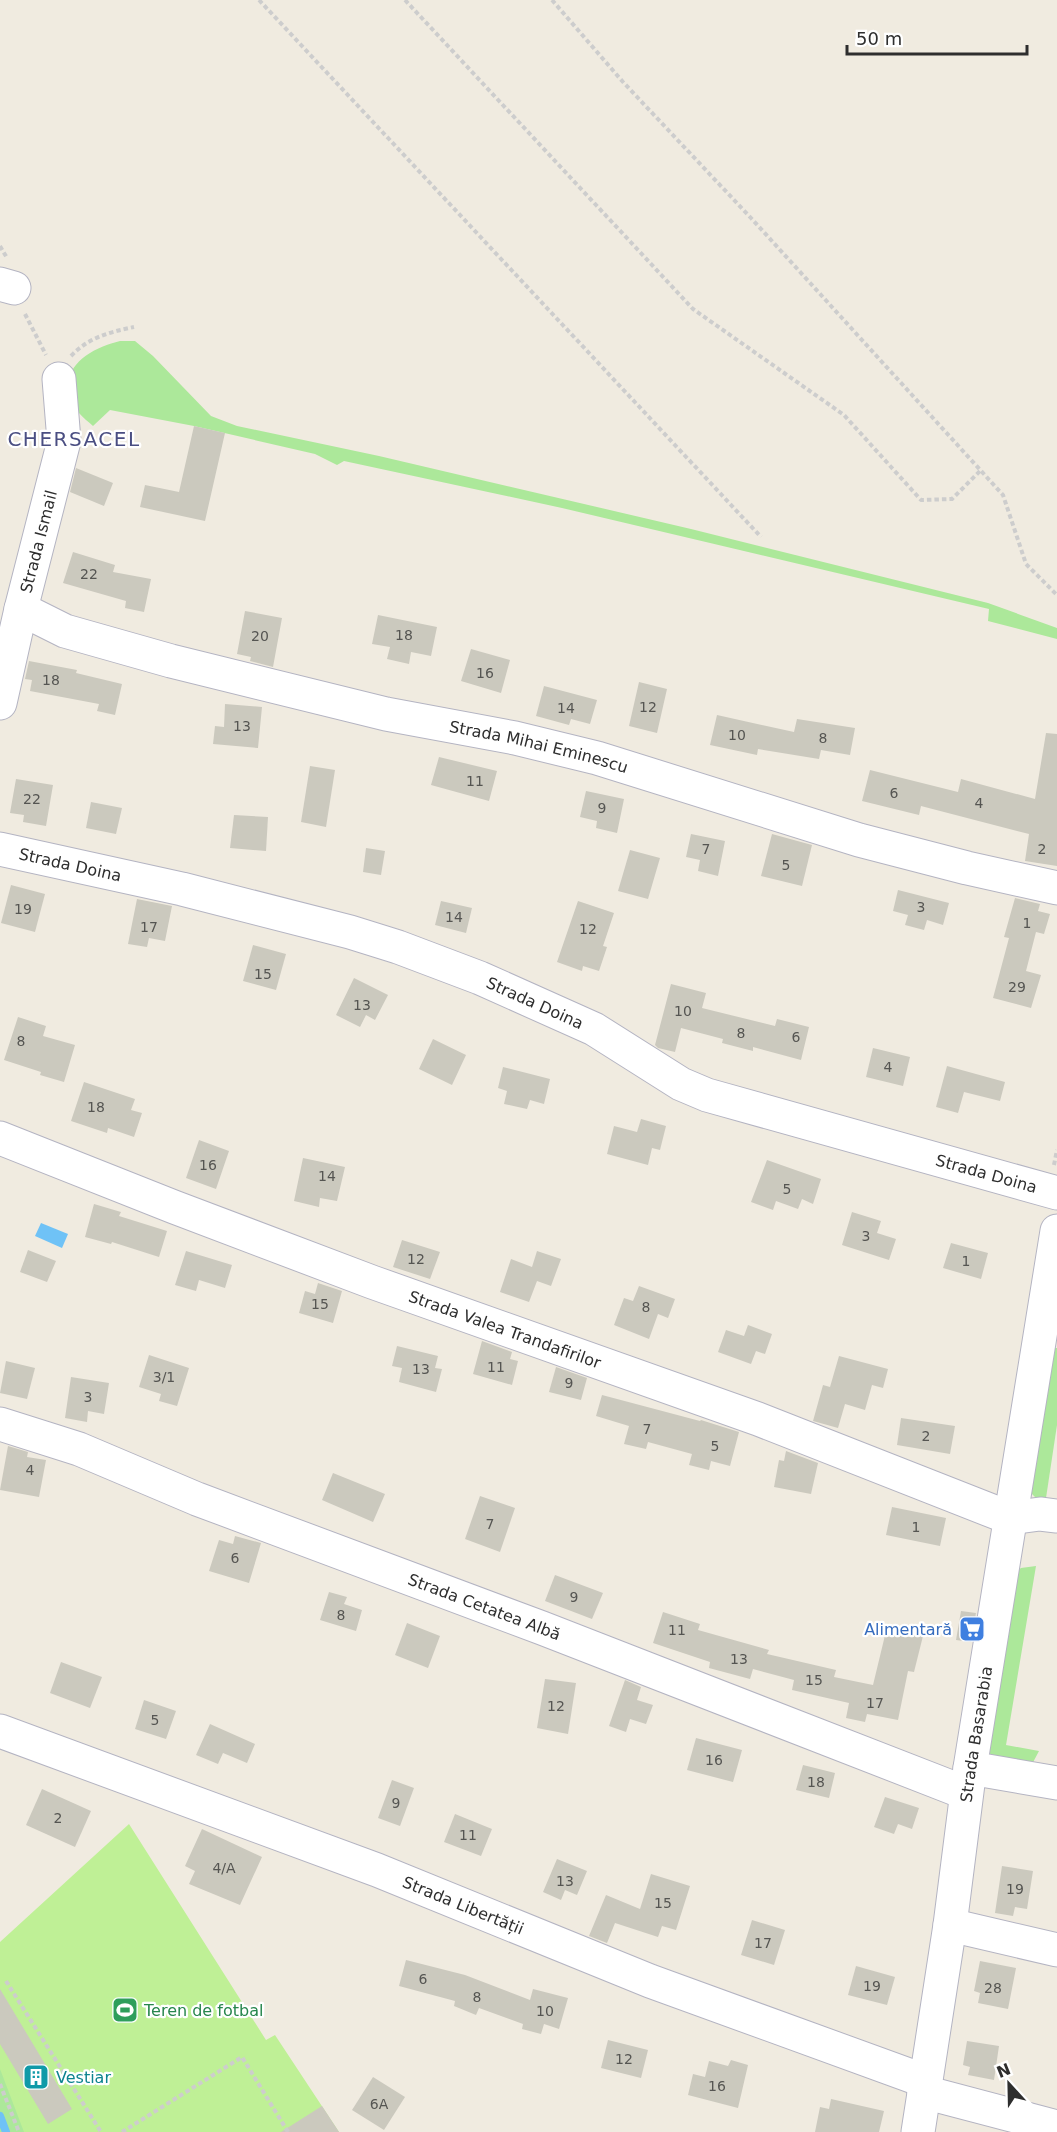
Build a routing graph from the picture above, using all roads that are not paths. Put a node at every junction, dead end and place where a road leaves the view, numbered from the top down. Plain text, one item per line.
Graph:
1 (59, 379) road end
2 (21, 609) junction
3 (0, 703) edge
4 (0, 849) edge
5 (1057, 888) edge
6 (0, 1138) edge
7 (1057, 1193) edge
8 (1055, 1252) edge
9 (0, 1424) edge
10 (1057, 1516) edge
11 (1010, 1518) junction
12 (0, 1731) edge
13 (968, 1781) junction
14 (1057, 1783) edge
15 (950, 1925) junction
16 (1057, 1950) edge
17 (924, 2086) junction
18 (1057, 2127) edge
19 (918, 2132) edge

1 - 2 street, Strada Ismail
2 - 3 street, Strada Ismail
2 - 5 street, Strada Mihai Eminescu
4 - 7 street, Strada Doina
6 - 11 street, Strada Valea Trandafirilor
8 - 11 street, Strada Basarabia
9 - 13 street, Strada Cetatea Albă
10 - 11 street
11 - 13 street, Strada Basarabia
12 - 17 street, Strada Libertății
13 - 14 street, Strada Cetatea Albă
13 - 15 street, Strada Basarabia
15 - 16 street
15 - 17 street, Strada Basarabia
17 - 18 street, Strada Libertății
17 - 19 street, Strada Basarabia

